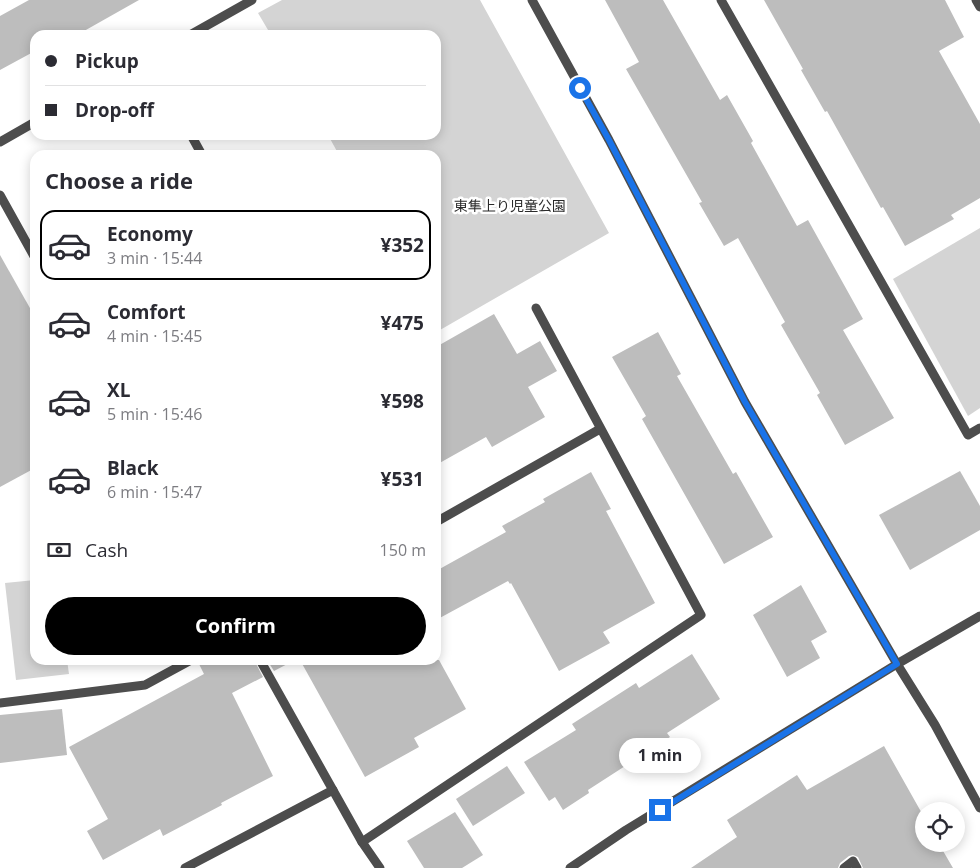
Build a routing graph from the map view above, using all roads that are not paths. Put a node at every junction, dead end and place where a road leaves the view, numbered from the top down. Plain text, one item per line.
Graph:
1 (252, 0) edge
2 (532, 0) edge
3 (721, 0) edge
4 (976, 0) edge
5 (980, 7) edge
6 (199, 30) edge
7 (30, 125) edge
8 (0, 142) edge
9 (0, 195) edge
10 (30, 249) edge
11 (536, 308) dead end
12 (600, 428) junction
13 (980, 428) edge
14 (441, 519) edge
15 (980, 616) edge
16 (897, 664) junction
17 (182, 665) edge
18 (263, 665) edge
19 (0, 703) edge
20 (333, 790) junction
21 (980, 808) edge
22 (362, 842) junction
23 (185, 868) edge
24 (380, 868) edge
25 (570, 868) edge
26 (844, 868) edge
27 (857, 868) edge

1 - 6 street
2 - 16 street
3 - 13 street
4 - 5 street
7 - 8 street
9 - 10 street
11 - 12 street
12 - 14 street
12 - 22 street
15 - 16 street
16 - 21 street
16 - 25 street
17 - 19 street
18 - 20 street
20 - 22 street
20 - 23 street
22 - 24 street
26 - 27 street

